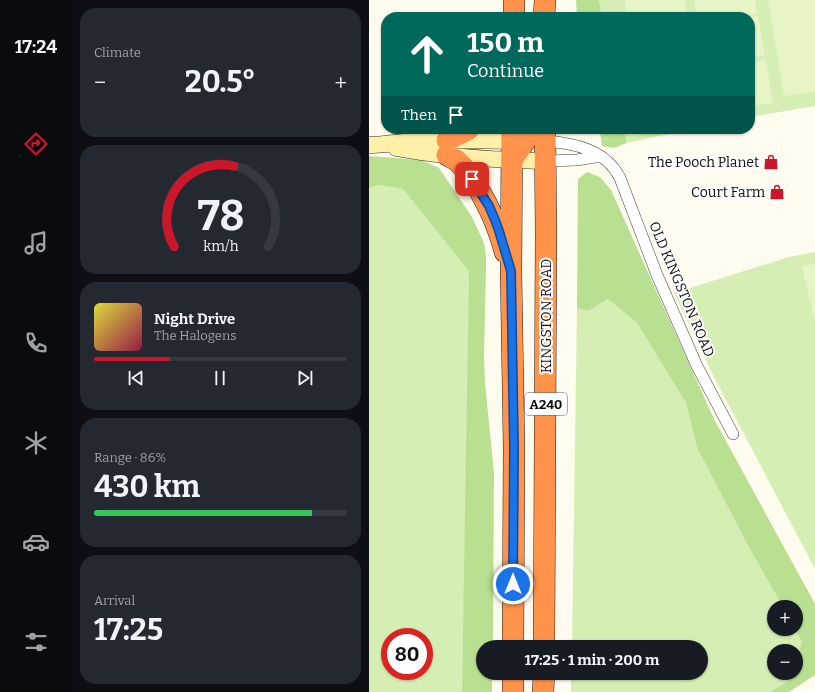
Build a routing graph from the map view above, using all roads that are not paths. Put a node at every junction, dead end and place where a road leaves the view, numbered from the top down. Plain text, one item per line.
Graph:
1 (514, 0) edge
2 (545, 0) edge
3 (514, 12) edge
4 (544, 12) edge
5 (463, 134) edge
6 (528, 141) edge
7 (373, 145) edge
8 (447, 148) junction
9 (603, 157) junction
10 (511, 271) junction
11 (733, 434) dead end
12 (513, 640) edge
13 (544, 640) edge
14 (513, 680) edge
15 (544, 680) edge
16 (513, 692) edge
17 (543, 692) edge

1 - 3 highway
2 - 4 highway
5 - 8 highway
6 - 8 street
6 - 9 street, OLD KINGSTON ROAD
6 - 9 street
6 - 10 highway, A240
6 - 13 highway, KINGSTON ROAD / A240
7 - 8 street
8 - 10 highway
9 - 11 street, OLD KINGSTON ROAD
10 - 12 highway, A240
14 - 16 highway
15 - 17 highway

